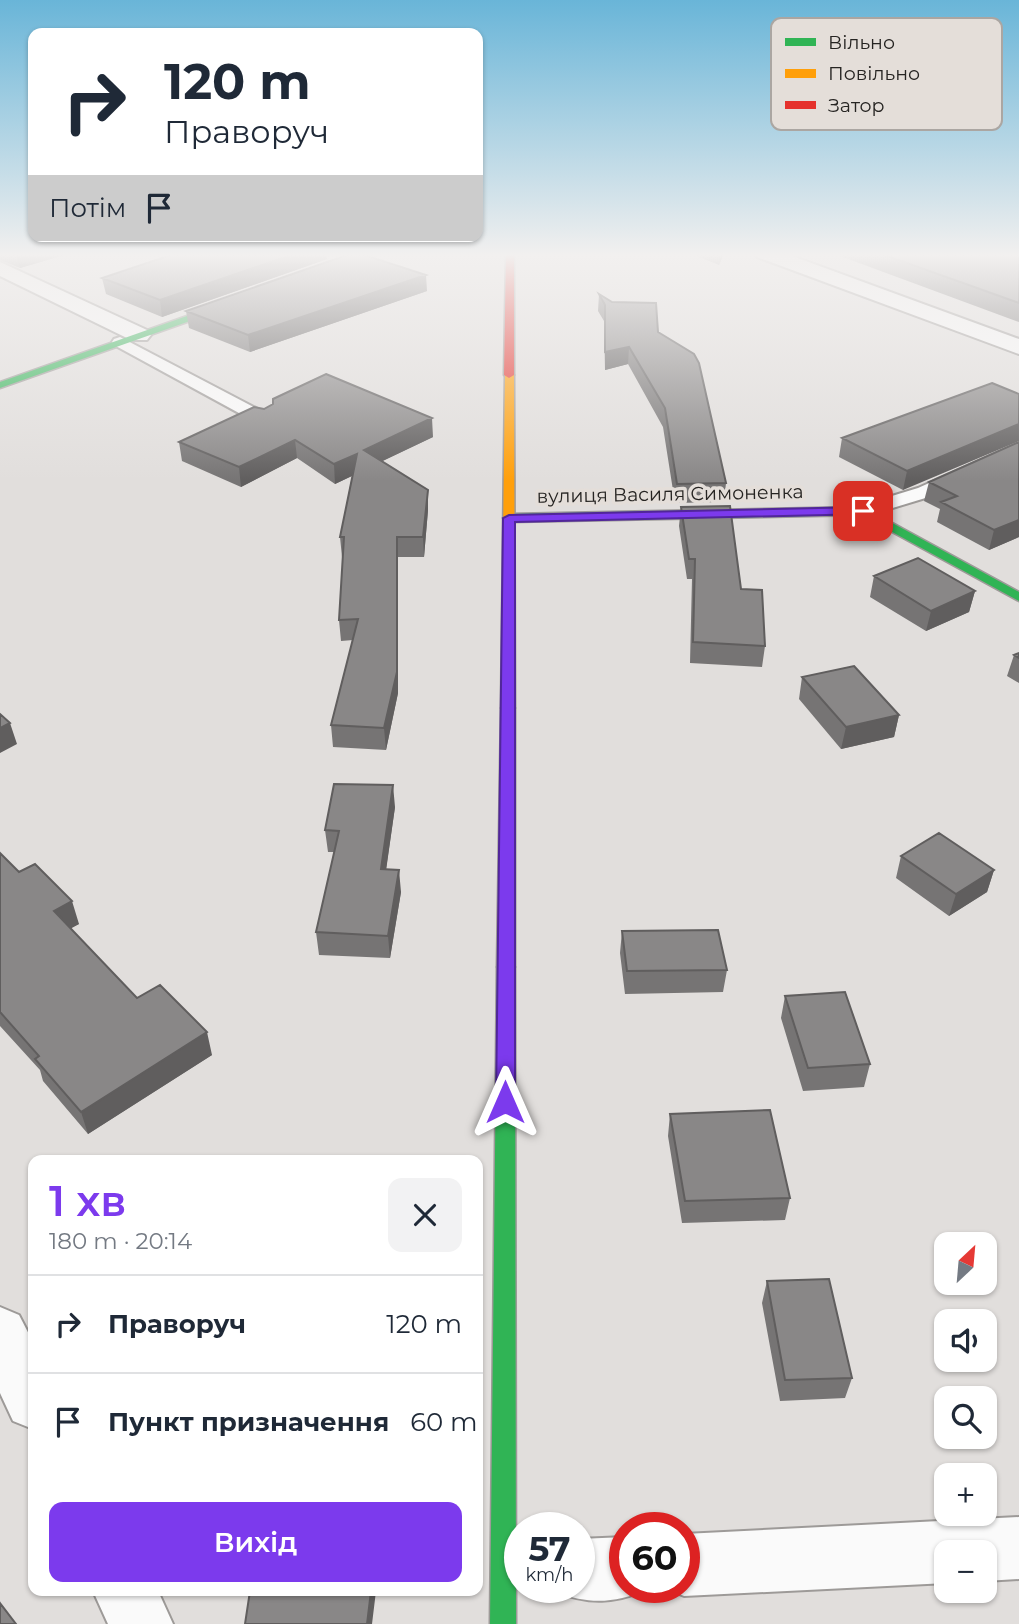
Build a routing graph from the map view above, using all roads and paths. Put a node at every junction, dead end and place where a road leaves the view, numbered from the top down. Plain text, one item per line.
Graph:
1 (113, 329) edge
2 (157, 329) edge
3 (510, 329) edge
4 (970, 329) edge
5 (130, 338) junction
6 (1019, 347) edge
7 (0, 385) edge
8 (265, 420) edge
9 (1019, 449) edge
10 (863, 511) junction
11 (509, 518) junction
12 (1019, 597) edge
13 (0, 1333) edge
14 (28, 1391) edge
15 (508, 1512) edge
16 (1019, 1548) edge
17 (700, 1564) edge
18 (127, 1596) edge
19 (141, 1624) edge

1 - 5 street
2 - 5 main road
3 - 11 main road
4 - 6 street
5 - 7 main road
5 - 8 lane
9 - 10 lane
10 - 11 main road, вулиця Василя Симоненка
10 - 12 main road, вулиця Василя Симоненка
11 - 15 main road
13 - 14 street
16 - 17 street
18 - 19 street

